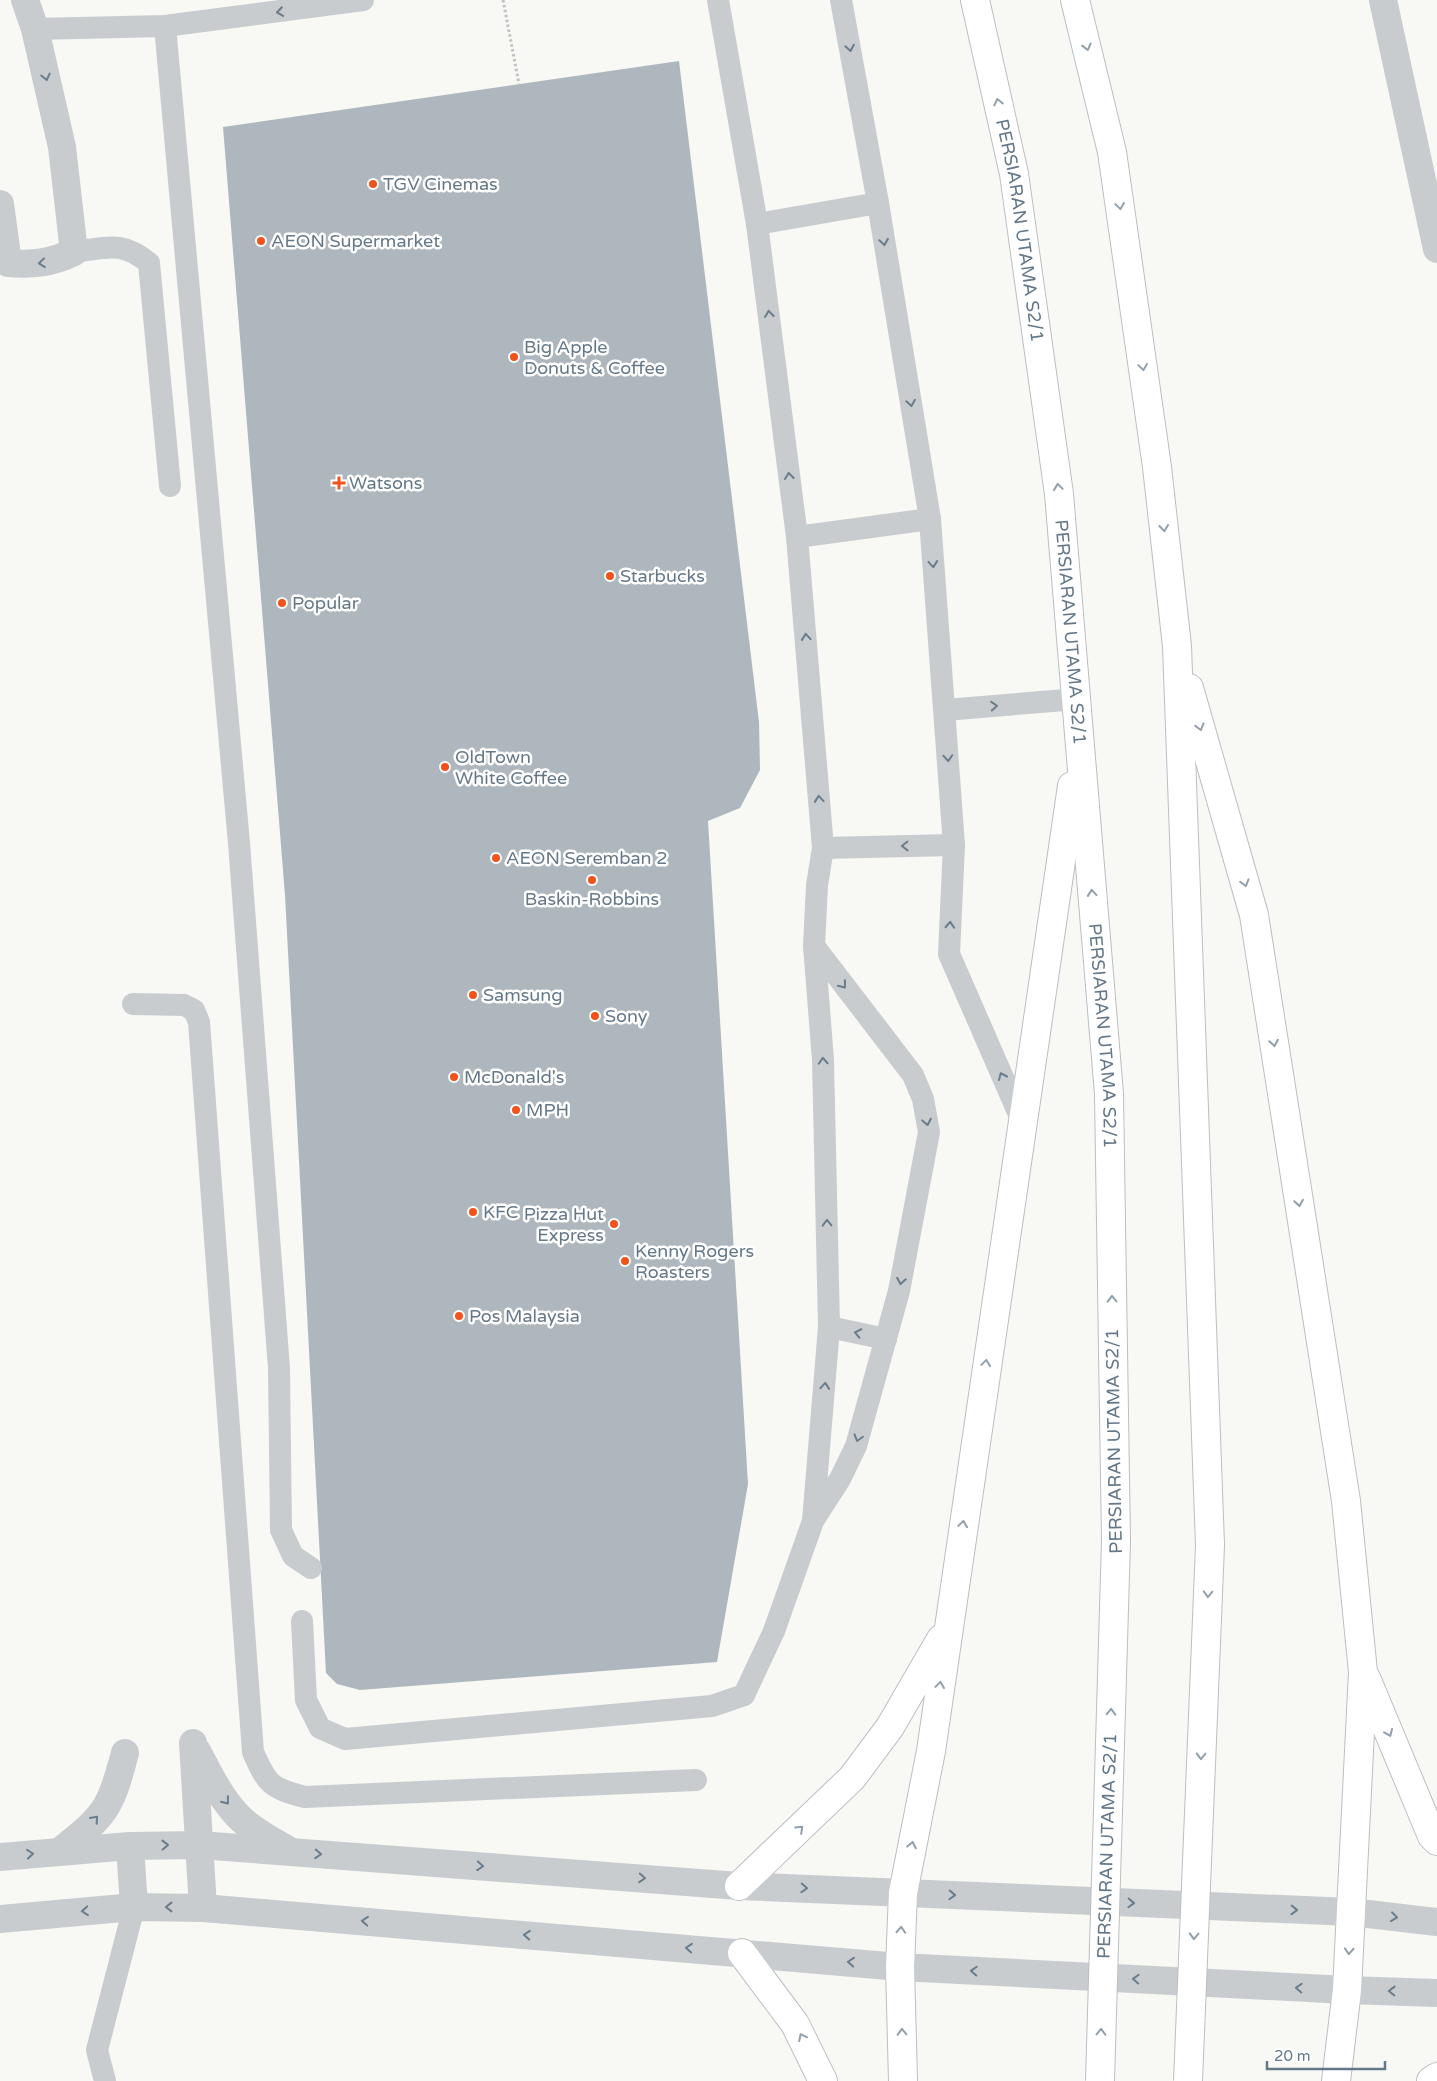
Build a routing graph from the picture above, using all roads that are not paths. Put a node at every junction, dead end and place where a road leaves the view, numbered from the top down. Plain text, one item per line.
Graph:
1 (25, 0) edge
2 (363, 0) edge
3 (718, 0) edge
4 (841, 0) edge
5 (975, 0) edge
6 (1075, 0) edge
7 (1383, 0) edge
8 (239, 8) edge
9 (165, 26) junction
10 (35, 29) junction
11 (878, 203) junction
12 (0, 204) edge
13 (757, 224) junction
14 (1437, 249) edge
15 (74, 252) junction
16 (170, 486) dead end
17 (930, 519) junction
18 (797, 537) junction
19 (1177, 646) junction
20 (1077, 699) junction
21 (945, 710) junction
22 (1079, 740) junction
23 (954, 845) junction
24 (823, 848) junction
25 (814, 946) junction
26 (133, 1004) dead end
27 (1022, 1121) junction
28 (829, 1327) junction
29 (886, 1339) junction
30 (813, 1521) junction
31 (311, 1568) dead end
32 (302, 1621) dead end
33 (948, 1627) junction
34 (1363, 1672) junction
35 (125, 1753) dead end
36 (696, 1780) dead end
37 (1437, 1842) edge
38 (199, 1845) junction
39 (130, 1846) junction
40 (59, 1852) junction
41 (291, 1852) junction
42 (0, 1856) edge
43 (739, 1886) junction
44 (903, 1893) junction
45 (134, 1907) junction
46 (203, 1908) junction
47 (1351, 1912) junction
48 (0, 1920) edge
49 (1437, 1922) edge
50 (742, 1952) junction
51 (900, 1967) junction
52 (1347, 1990) junction
53 (1437, 1993) edge
54 (1437, 2077) edge
55 (104, 2081) edge
56 (823, 2081) edge
57 (903, 2081) edge
58 (1100, 2081) edge
59 (1188, 2081) edge
60 (1336, 2081) edge
61 (1431, 2081) edge

1 - 10 street
2 -> 8 lane
3 - 13 lane
4 -> 11 lane
20 -> 5 main road, PERSIARAN UTAMA S2/1
6 -> 19 main road
7 - 14 street
8 - 9 lane
9 - 10 lane
9 - 31 lane
10 -> 15 street
11 - 13 lane
11 -> 17 lane
15 -> 12 street
18 -> 13 lane
15 - 16 lane
17 - 18 lane
17 -> 21 lane
24 -> 18 lane
19 -> 34 main road
19 -> 59 main road, bridge
21 -> 20 lane
20 - 22 main road, PERSIARAN UTAMA S2/1
21 -> 23 lane
22 - 27 main road
58 -> 22 main road, PERSIARAN UTAMA S2/1, bridge
23 -> 24 lane
27 -> 23 lane
24 - 25 lane
28 -> 25 lane
25 -> 29 lane
26 - 36 lane
33 -> 27 main road
29 -> 28 lane
30 -> 28 lane
29 -> 30 lane
30 - 32 lane
43 -> 33 main road
44 -> 33 main road
34 -> 37 main road
34 - 47 main road
40 -> 35 street
39 -> 38 street
38 - 41 street
38 -> 41 street
38 - 46 street
39 - 40 street
39 - 45 street
42 -> 40 street
41 -> 43 street
43 -> 44 street
44 -> 47 street
51 -> 44 main road
46 -> 45 street
45 -> 48 street
45 - 55 lane
50 -> 46 street
47 -> 49 street
47 -> 52 main road
51 -> 50 street
56 -> 50 main road
52 -> 51 street
57 -> 51 main road
53 -> 52 street
52 - 60 main road
54 - 61 main road

